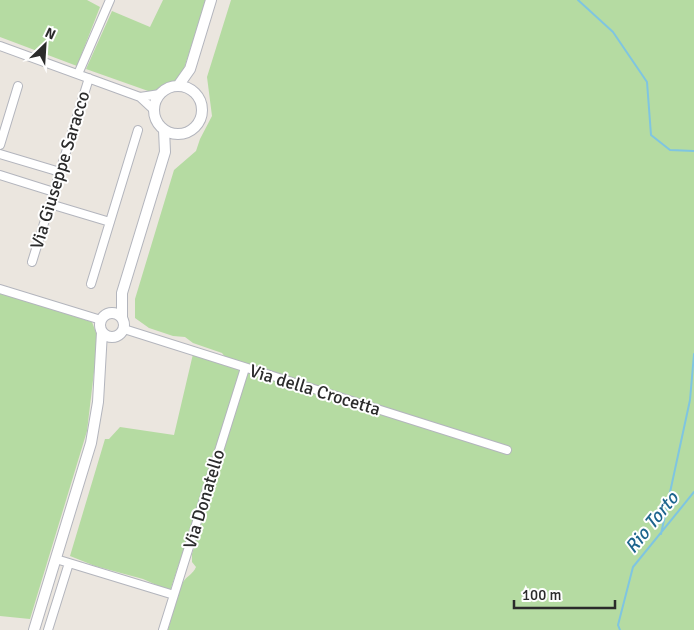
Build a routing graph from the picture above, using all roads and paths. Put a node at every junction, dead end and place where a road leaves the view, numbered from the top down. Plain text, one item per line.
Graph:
1 (110, 0) edge
2 (211, 0) edge
3 (0, 46) edge
4 (190, 69) junction
5 (78, 74) junction
6 (88, 78) junction
7 (18, 86) dead end
8 (178, 86) junction
9 (193, 92) junction
10 (160, 94) junction
11 (140, 96) junction
12 (154, 110) junction
13 (138, 130) dead end
14 (164, 130) junction
15 (179, 134) junction
16 (0, 145) edge
17 (165, 152) junction
18 (0, 154) edge
19 (60, 172) junction
20 (0, 175) edge
21 (54, 192) junction
22 (50, 204) junction
23 (110, 222) junction
24 (32, 262) dead end
25 (91, 284) dead end
26 (0, 289) edge
27 (122, 293) junction
28 (104, 317) junction
29 (122, 318) junction
30 (124, 329) junction
31 (102, 332) junction
32 (114, 337) junction
33 (101, 360) junction
34 (245, 368) junction
35 (507, 450) dead end
36 (56, 559) junction
37 (69, 563) junction
38 (174, 596) junction
39 (34, 630) edge
40 (48, 630) edge
41 (163, 630) edge

1 - 5 street
2 - 4 street
3 - 5 street
4 - 8 street
4 - 9 street
5 - 6 street
6 - 11 street
6 - 19 street, Via Giuseppe Saracco
7 - 16 street
8 - 9 street
8 - 10 street
9 - 15 street
10 - 11 street
10 - 12 street
11 - 12 street
12 - 14 street
13 - 23 street
14 - 15 street
14 - 17 street
15 - 17 street
17 - 27 street
18 - 19 street
19 - 21 street, Via Giuseppe Saracco
20 - 21 street
21 - 22 street, Via Giuseppe Saracco
22 - 23 street
22 - 24 street, Via Giuseppe Saracco
23 - 25 street
26 - 28 street
27 - 28 street
27 - 29 street
28 - 29 street
28 - 31 street
29 - 30 street
30 - 32 street
30 - 34 street, Via della Crocetta
31 - 32 street
31 - 33 street
32 - 33 street
33 - 36 street
34 - 35 street, Via della Crocetta
34 - 38 street, Via Donatello
36 - 37 street
36 - 39 street
37 - 38 street
37 - 40 street
38 - 41 street, Via Donatello

